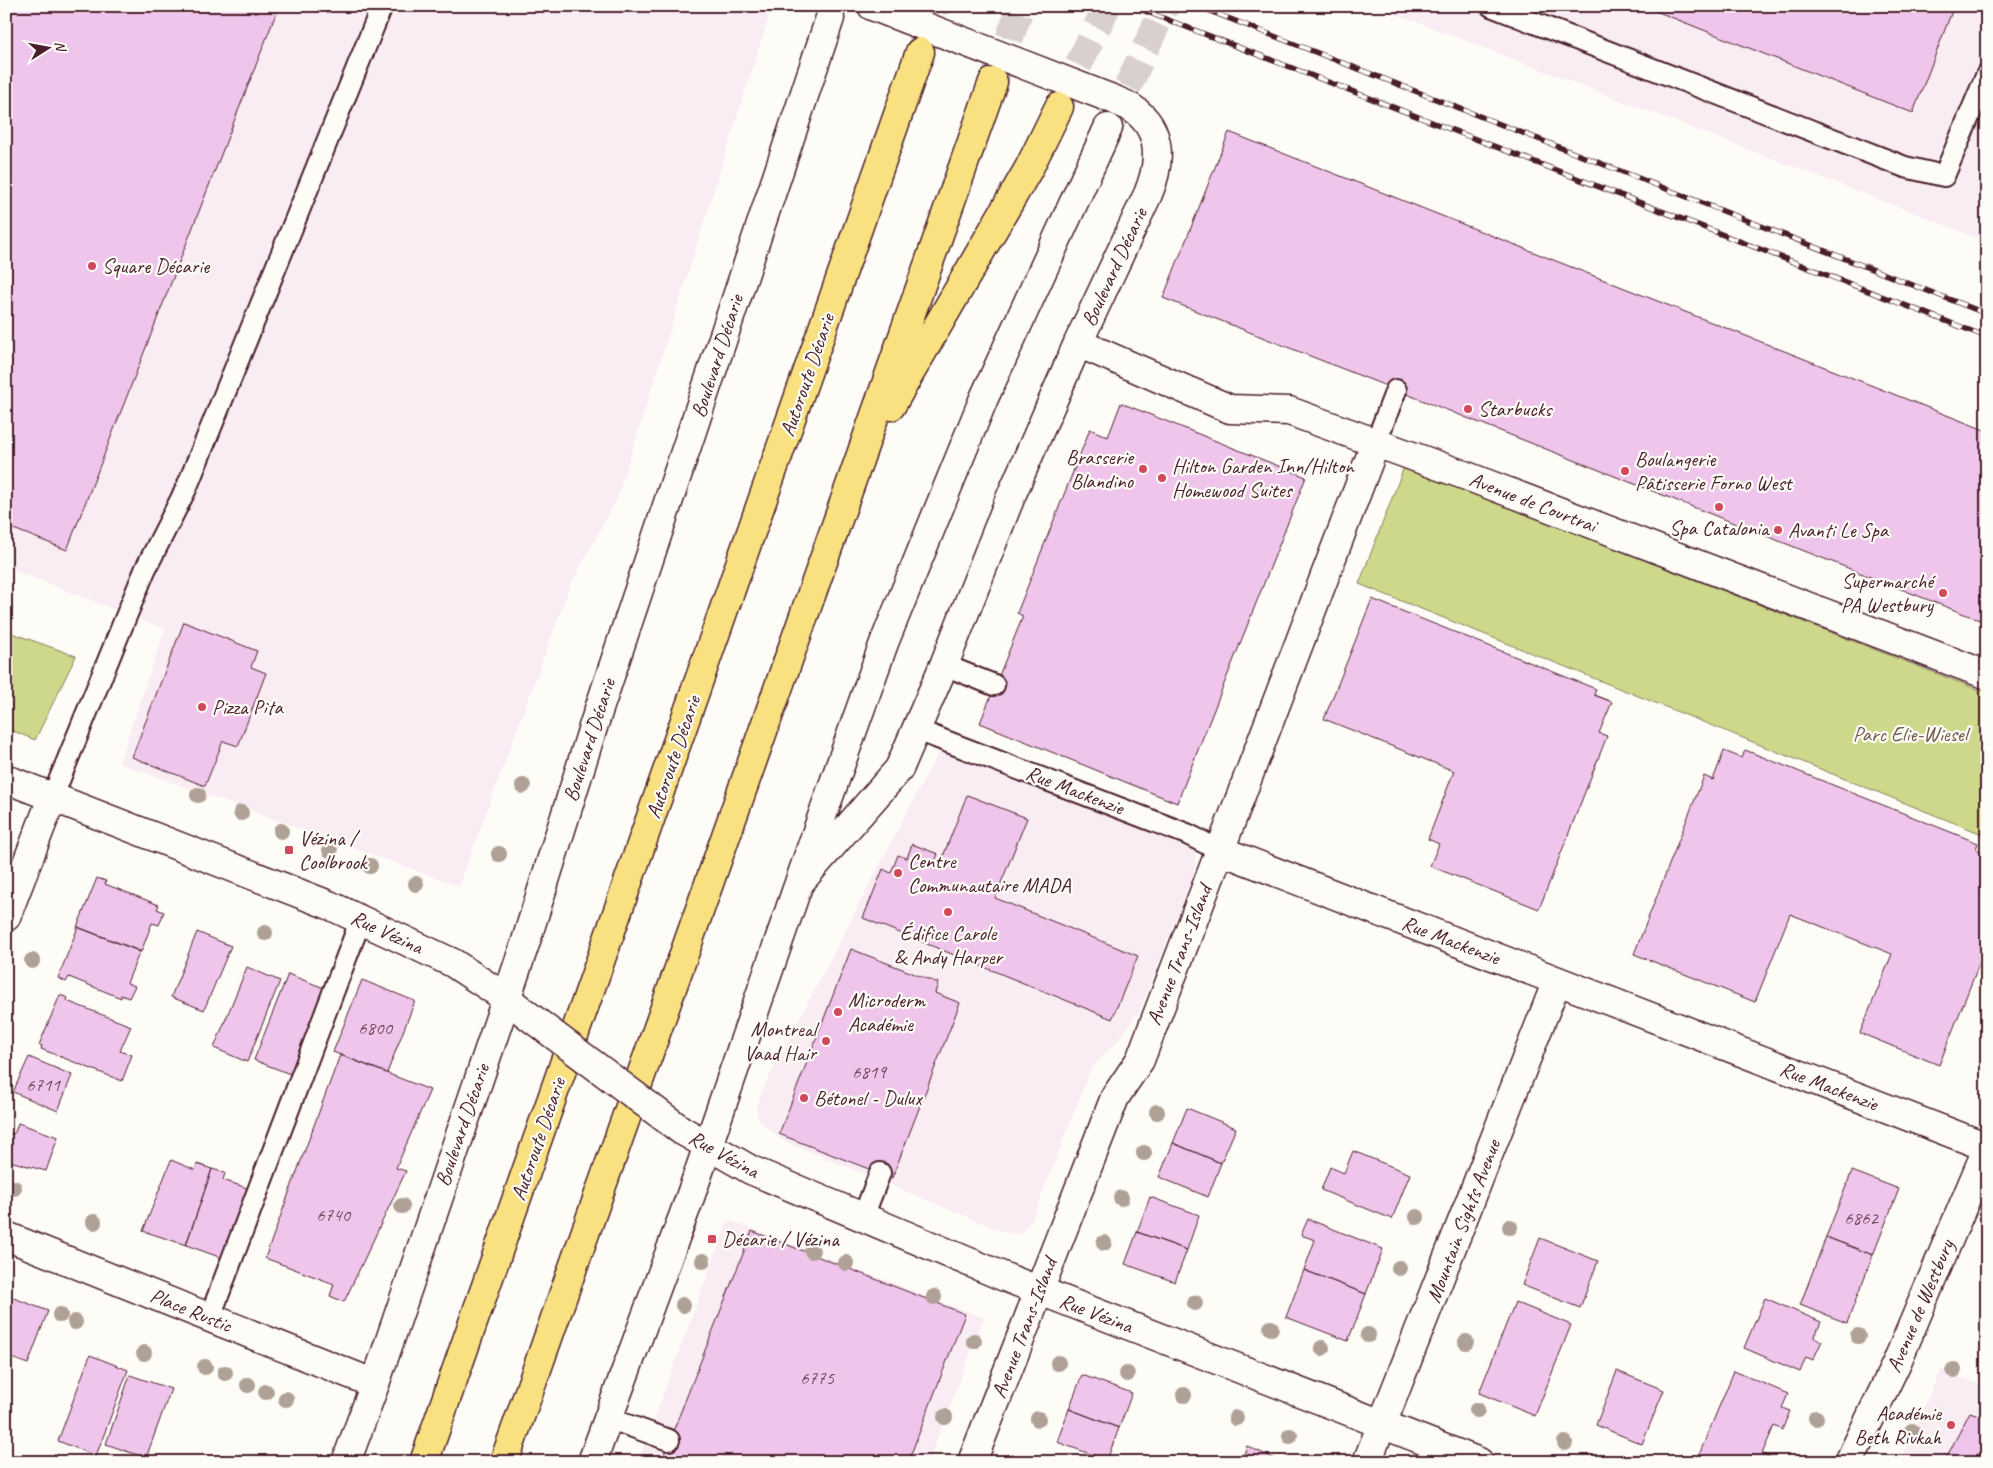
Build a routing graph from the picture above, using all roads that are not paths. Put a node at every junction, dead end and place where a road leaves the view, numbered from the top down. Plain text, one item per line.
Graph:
1 (382, 6) edge
2 (872, 6) edge
3 (1492, 6) edge
4 (830, 18) dead end
5 (920, 52) tunnel mouth
6 (1987, 74) edge
7 (994, 82) tunnel mouth
8 (1059, 107) tunnel mouth
9 (1108, 128) tunnel mouth
10 (1078, 343) junction
11 (1396, 390) dead end
12 (1376, 442) junction
13 (855, 468) junction
14 (944, 665) junction
15 (1987, 675) edge
16 (994, 685) dead end
17 (917, 730) junction
18 (6, 779) edge
19 (52, 798) junction
20 (1219, 850) junction
21 (800, 882) junction
22 (6, 917) edge
23 (361, 919) junction
24 (1557, 980) junction
25 (506, 998) junction
26 (708, 1146) junction
27 (1987, 1148) edge
28 (880, 1173) dead end
29 (863, 1217) junction
30 (6, 1236) edge
31 (1038, 1290) junction
32 (210, 1318) junction
33 (375, 1384) junction
34 (608, 1418) junction
35 (1383, 1424) junction
36 (669, 1440) dead end
37 (346, 1462) edge
38 (424, 1462) edge
39 (504, 1462) edge
40 (592, 1462) edge
41 (972, 1462) edge
42 (1367, 1462) edge
43 (1479, 1462) edge
44 (1849, 1462) edge

1 - 19 lane
2 - 10 street, Boulevard Décarie
3 - 6 lane
4 - 25 street, Boulevard Décarie
5 - 38 highway, Autoroute Décarie
7 - 13 highway
8 - 13 highway
9 - 21 street, Boulevard Décarie
10 - 12 street, Avenue de Courtrai
10 - 14 street, Boulevard Décarie
11 - 12 lane
12 - 15 street, Avenue de Courtrai
12 - 20 street, Avenue Trans-Island
13 - 39 highway
14 - 16 lane
14 - 17 street, Boulevard Décarie
17 - 20 lane, Rue Mackenzie
17 - 21 street, Boulevard Décarie
18 - 19 street, Rue Vézina
19 - 22 street
19 - 23 street, Rue Vézina
20 - 24 street, Rue Mackenzie
20 - 31 street, Avenue Trans-Island
21 - 26 street, Boulevard Décarie
23 - 25 street, Rue Vézina
23 - 32 lane
24 - 27 street, Rue Mackenzie
24 - 35 street, Mountain Sights Avenue
25 - 26 street, Rue Vézina, bridge
25 - 33 street, Boulevard Décarie
26 - 29 street, Rue Vézina
26 - 34 street, Boulevard Décarie
27 - 44 street, Avenue de Westbury
28 - 29 lane
29 - 31 street, Rue Vézina
30 - 32 street, Place Rustic
31 - 35 street, Rue Vézina
31 - 41 street, Avenue Trans-Island
32 - 33 street, Place Rustic
33 - 37 street, Boulevard Décarie
34 - 36 lane
34 - 40 street, Boulevard Décarie
35 - 42 street, Mountain Sights Avenue
35 - 43 street, Rue Vézina

